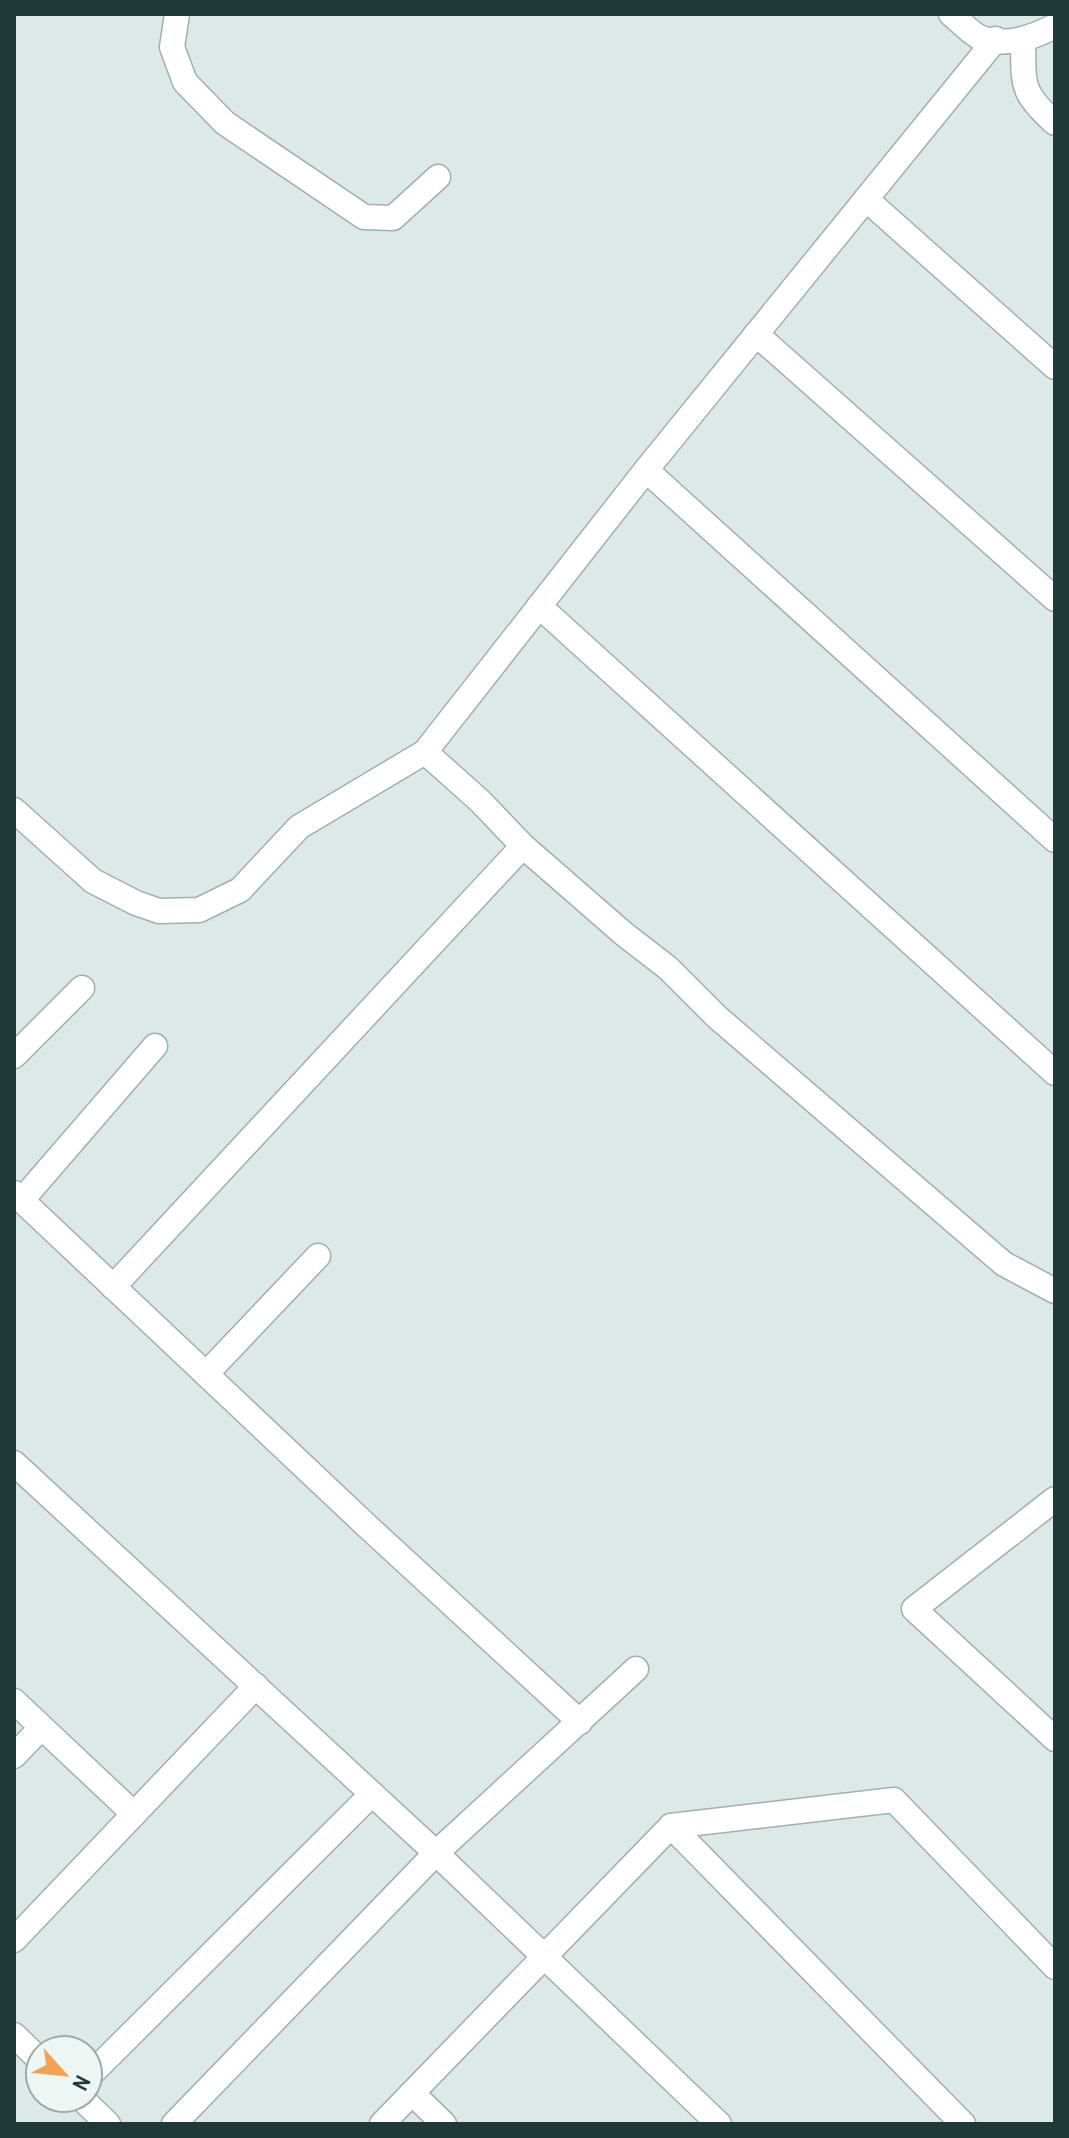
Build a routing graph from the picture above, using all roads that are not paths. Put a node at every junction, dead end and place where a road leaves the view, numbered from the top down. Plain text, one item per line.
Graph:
1 (177, 14) edge
2 (951, 14) edge
3 (1055, 26) edge
4 (996, 39) junction
5 (1023, 39) junction
6 (1055, 123) edge
7 (438, 177) dead end
8 (866, 199) junction
9 (756, 334) junction
10 (1055, 367) edge
11 (646, 470) junction
12 (1055, 599) edge
13 (539, 606) junction
14 (425, 752) junction
15 (14, 810) edge
16 (1055, 840) edge
17 (523, 846) junction
18 (82, 988) dead end
19 (155, 1046) dead end
20 (14, 1056) edge
21 (1055, 1073) edge
22 (18, 1196) edge
23 (318, 1256) dead end
24 (113, 1287) junction
25 (1055, 1291) edge
26 (206, 1374) junction
27 (14, 1463) edge
28 (1055, 1499) edge
29 (636, 1669) dead end
30 (256, 1686) junction
31 (14, 1701) edge
32 (580, 1722) junction
33 (40, 1729) junction
34 (1055, 1739) edge
35 (14, 1756) edge
36 (372, 1794) junction
37 (134, 1814) junction
38 (671, 1826) junction
39 (436, 1853) junction
40 (14, 1940) edge
41 (545, 1956) junction
42 (1055, 1967) edge
43 (104, 2061) edge
44 (412, 2093) junction
45 (174, 2124) edge
46 (382, 2124) edge
47 (444, 2124) edge
48 (719, 2124) edge
49 (963, 2124) edge

1 - 7 street
2 - 4 street
3 - 5 street
4 - 5 street
4 - 8 street
5 - 6 street
8 - 9 street
8 - 10 street
9 - 11 street
9 - 12 street
11 - 13 street
11 - 16 street
13 - 14 street
13 - 21 street
14 - 15 street
14 - 17 street
17 - 24 street
17 - 25 street
18 - 20 street
19 - 22 street
22 - 24 street
23 - 26 street
24 - 26 street
26 - 32 street
27 - 30 street
28 - 34 street
29 - 32 street
30 - 36 street
30 - 37 street
31 - 33 street
32 - 39 street
33 - 35 street
33 - 37 street
36 - 39 street
36 - 43 street
37 - 40 street
38 - 41 street
38 - 42 street
38 - 49 street
39 - 41 street
39 - 45 street
41 - 44 street
41 - 48 street
44 - 46 street
44 - 47 street

